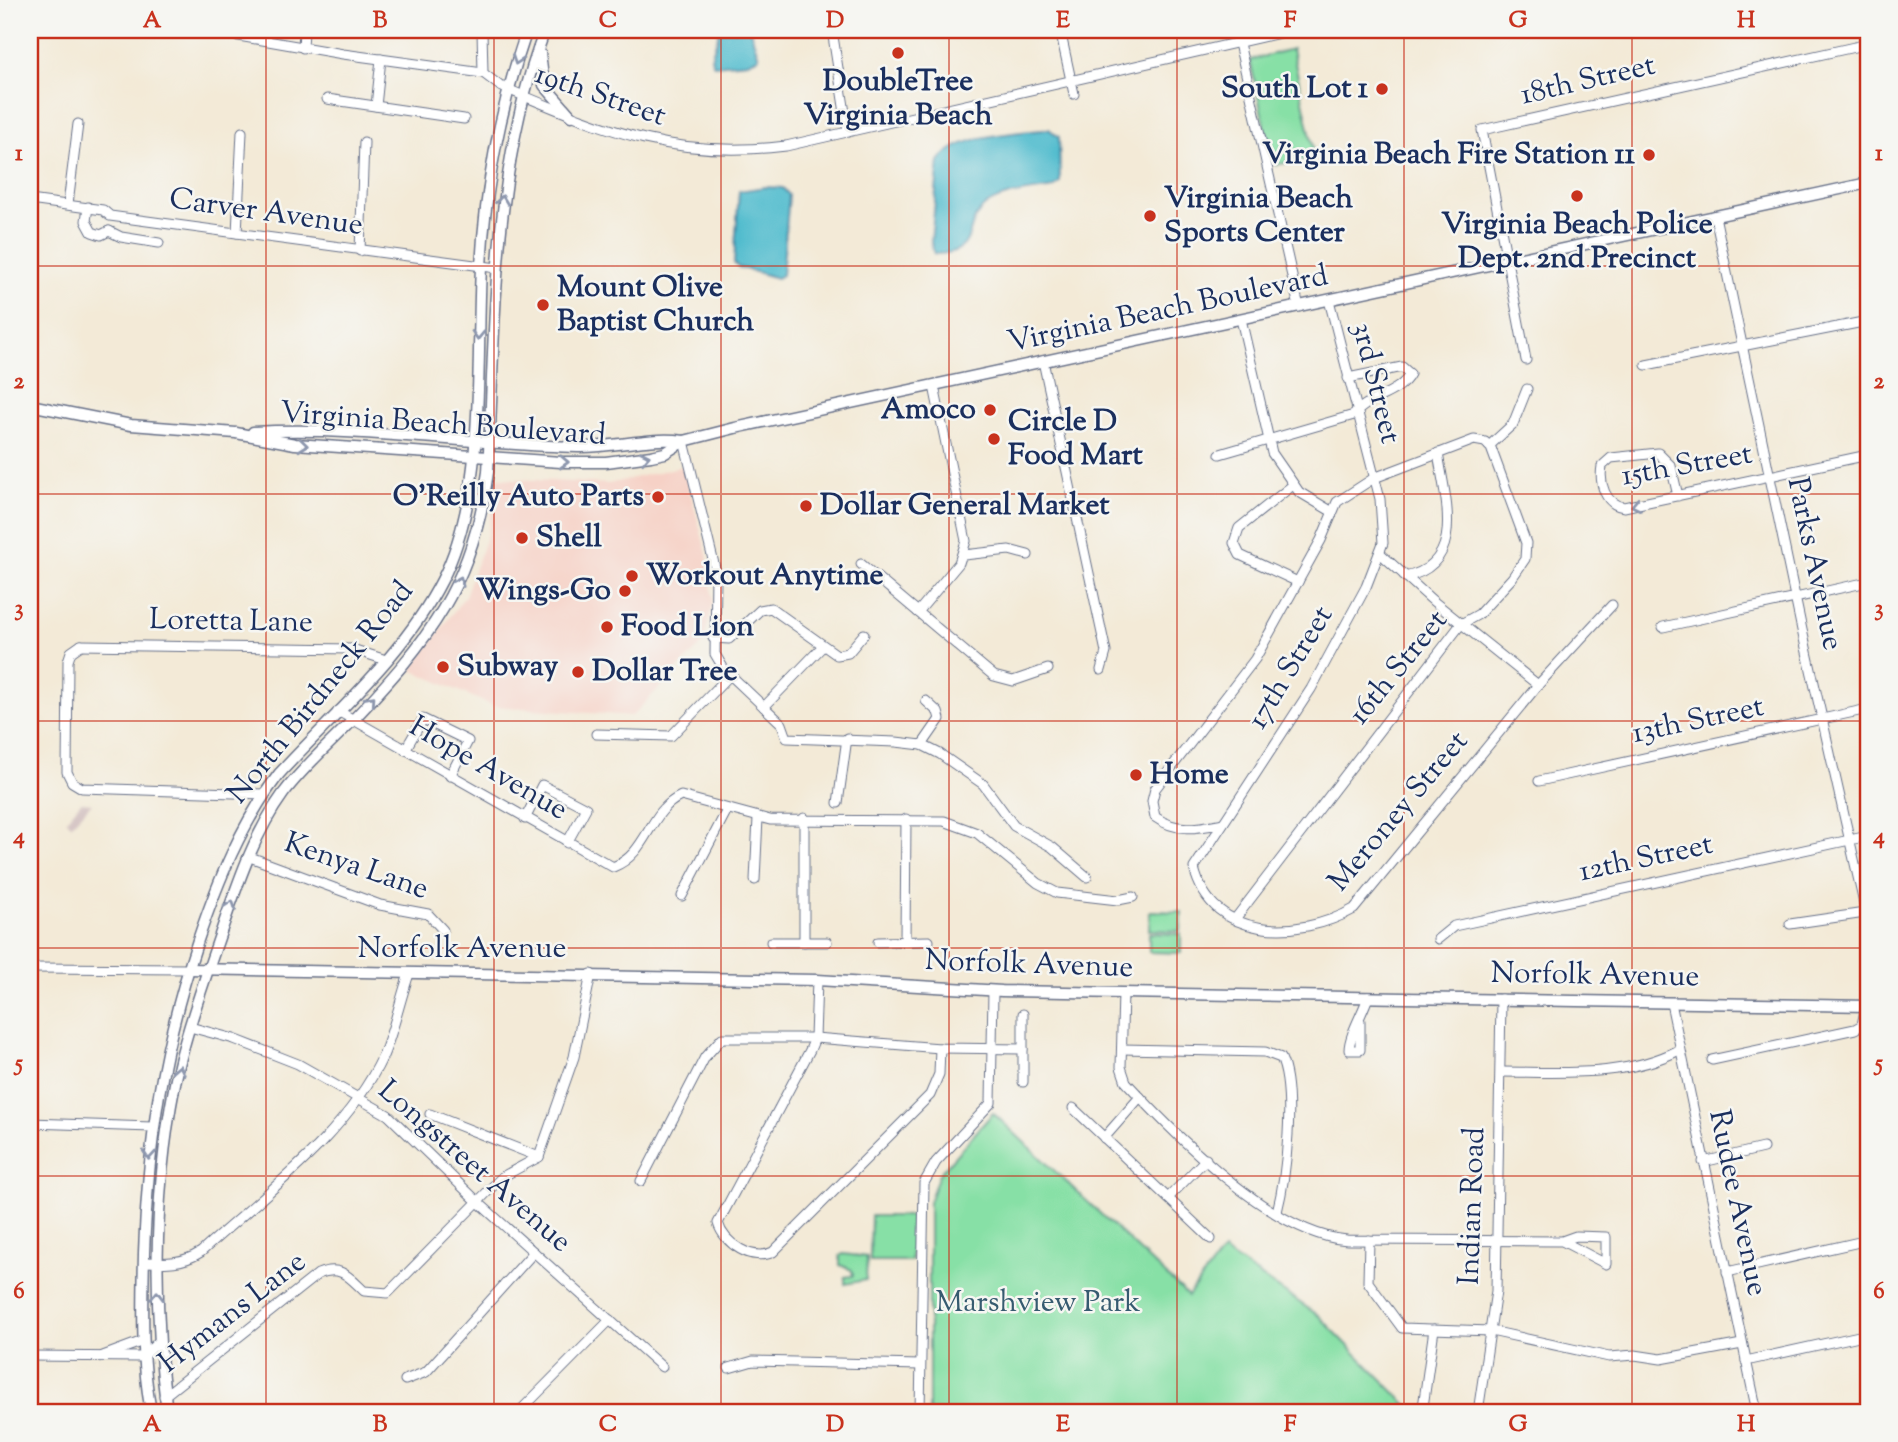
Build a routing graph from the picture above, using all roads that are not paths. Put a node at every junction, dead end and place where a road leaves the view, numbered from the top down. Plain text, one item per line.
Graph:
1 (207, 30) edge
2 (304, 30) edge
3 (482, 30) edge
4 (527, 30) edge
5 (545, 30) edge
6 (832, 30) edge
7 (1060, 30) edge
8 (1236, 30) edge
9 (1293, 30) edge
10 (540, 41) junction
11 (1238, 43) junction
12 (1868, 44) edge
13 (303, 48) junction
14 (381, 60) junction
15 (484, 73) junction
16 (1072, 82) junction
17 (508, 90) junction
18 (1074, 94) dead end
19 (522, 96) junction
20 (327, 99) dead end
21 (376, 106) junction
22 (571, 116) junction
23 (464, 119) dead end
24 (78, 124) dead end
25 (242, 132) dead end
26 (848, 132) junction
27 (364, 142) dead end
28 (1868, 183) edge
29 (30, 200) edge
30 (68, 204) junction
31 (88, 207) junction
32 (110, 216) junction
33 (1715, 216) junction
34 (109, 231) junction
35 (237, 233) junction
36 (159, 243) dead end
37 (360, 251) junction
38 (1506, 262) junction
39 (481, 267) junction
40 (497, 268) junction
41 (1329, 300) junction
42 (1299, 307) junction
43 (1241, 319) junction
44 (1868, 321) edge
45 (1743, 347) junction
46 (1526, 360) dead end
47 (1044, 361) junction
48 (1646, 365) dead end
49 (1348, 378) junction
50 (934, 386) junction
51 (1528, 389) dead end
52 (30, 405) edge
53 (1357, 412) junction
54 (236, 433) junction
55 (474, 441) junction
56 (684, 441) junction
57 (1268, 441) junction
58 (489, 442) junction
59 (1489, 446) junction
60 (1438, 453) junction
61 (1220, 454) dead end
62 (1868, 455) edge
63 (473, 457) junction
64 (489, 458) junction
65 (1771, 477) junction
66 (1374, 478) junction
67 (1293, 485) junction
68 (1678, 496) junction
69 (1331, 511) junction
70 (1381, 554) junction
71 (964, 555) junction
72 (1028, 555) dead end
73 (861, 564) dead end
74 (1405, 577) junction
75 (1298, 582) junction
76 (1868, 582) edge
77 (1795, 598) junction
78 (430, 603) junction
79 (1612, 605) dead end
80 (443, 612) junction
81 (918, 612) junction
82 (1461, 624) junction
83 (1663, 627) dead end
84 (864, 634) dead end
85 (713, 638) junction
86 (823, 646) junction
87 (386, 660) junction
88 (1048, 669) dead end
89 (1101, 670) dead end
90 (730, 675) junction
91 (1538, 685) junction
92 (926, 701) dead end
93 (764, 707) junction
94 (1868, 709) edge
95 (338, 711) junction
96 (1822, 719) junction
97 (354, 720) junction
98 (596, 734) dead end
99 (847, 738) junction
100 (922, 746) junction
101 (405, 750) junction
102 (450, 776) junction
103 (1539, 781) dead end
104 (264, 794) junction
105 (838, 803) dead end
106 (727, 810) junction
107 (758, 818) junction
108 (804, 818) junction
109 (525, 819) junction
110 (906, 819) junction
111 (1223, 823) junction
112 (1868, 836) edge
113 (1848, 840) junction
114 (567, 843) junction
115 (250, 857) junction
116 (1194, 868) joint
117 (1087, 877) dead end
118 (755, 880) dead end
119 (682, 895) dead end
120 (1133, 897) dead end
121 (1866, 917) edge
122 (1235, 919) junction
123 (1790, 924) dead end
124 (443, 930) dead end
125 (1438, 939) dead end
126 (929, 941) dead end
127 (771, 942) dead end
128 (804, 942) junction
129 (827, 942) dead end
130 (878, 942) dead end
131 (905, 942) junction
132 (30, 968) edge
133 (188, 969) junction
134 (208, 970) junction
135 (409, 974) junction
136 (591, 974) junction
137 (817, 980) junction
138 (993, 991) junction
139 (1123, 993) junction
140 (1368, 997) junction
141 (1502, 999) junction
142 (1671, 1003) junction
143 (1867, 1006) edge
144 (1023, 1014) dead end
145 (1360, 1021) dead end
146 (190, 1027) junction
147 (815, 1038) junction
148 (940, 1048) junction
149 (992, 1048) junction
150 (1023, 1049) junction
151 (1122, 1049) junction
152 (1679, 1050) junction
153 (1712, 1060) dead end
154 (1502, 1072) junction
155 (1023, 1082) dead end
156 (358, 1096) junction
157 (1140, 1097) junction
158 (1073, 1108) dead end
159 (430, 1114) dead end
160 (30, 1123) edge
161 (152, 1127) junction
162 (1104, 1138) junction
163 (1763, 1148) dead end
164 (539, 1157) junction
165 (1206, 1159) junction
166 (1703, 1162) junction
167 (641, 1181) dead end
168 (1168, 1198) junction
169 (478, 1202) junction
170 (1277, 1212) junction
171 (1211, 1239) dead end
172 (1868, 1240) edge
173 (1369, 1241) junction
174 (1562, 1241) junction
175 (1499, 1242) junction
176 (534, 1252) junction
177 (144, 1262) junction
178 (159, 1263) junction
179 (1727, 1272) junction
180 (610, 1320) junction
181 (1434, 1329) junction
182 (1490, 1331) junction
183 (1868, 1334) edge
184 (143, 1341) junction
185 (158, 1342) junction
186 (1742, 1344) junction
187 (30, 1356) edge
188 (102, 1357) junction
189 (144, 1357) junction
190 (1746, 1361) junction
191 (920, 1365) junction
192 (662, 1367) dead end
193 (729, 1368) dead end
194 (405, 1380) dead end
195 (164, 1396) junction
196 (1423, 1407) dead end
197 (151, 1412) edge
198 (167, 1412) edge
199 (519, 1412) edge
200 (919, 1412) edge
201 (1478, 1412) edge
202 (1757, 1412) edge

1 - 13 street
2 - 13 street
3 - 15 street
4 -> 17 main road, North Birdneck Road
5 - 10 main road, North Birdneck Road
6 - 26 street
7 - 16 street
8 - 11 street
9 - 11 street, 19th Street
10 - 19 main road, North Birdneck Road
10 - 22 main road
11 - 16 street, 19th Street
11 - 42 street
12 - 38 street, 18th Street
13 - 14 street
14 - 15 street
14 - 21 street
15 - 17 street, 19th Street
16 - 18 street
16 - 26 street, 19th Street
17 - 19 street, 19th Street
17 - 39 main road, North Birdneck Road
19 - 22 street, 19th Street
40 -> 19 main road, North Birdneck Road
20 - 21 street
21 - 23 street
22 - 26 street, 19th Street
24 - 30 street
25 - 35 street
27 - 37 street
28 - 33 main road, Virginia Beach Boulevard
29 - 30 street, Carver Avenue
30 - 31 street, Carver Avenue
31 - 32 street, Carver Avenue
31 - 34 street
32 - 34 street
32 - 35 street, Carver Avenue
33 - 38 main road, Virginia Beach Boulevard
33 - 45 street, Parks Avenue
34 - 36 street
35 - 37 street, Carver Avenue
37 - 39 street, Carver Avenue
38 - 41 main road, Virginia Beach Boulevard
38 - 46 street
39 - 40 street, Carver Avenue
39 -> 55 main road, North Birdneck Road
40 - 58 main road, North Birdneck Road
41 - 42 main road, Virginia Beach Boulevard
41 - 49 street, 3rd Street
42 - 43 main road, Virginia Beach Boulevard
43 - 47 main road, Virginia Beach Boulevard
43 - 57 street
44 - 45 street
45 - 48 street
45 - 65 street, Parks Avenue
47 - 50 main road, Virginia Beach Boulevard
47 - 89 street
49 - 53 street, 3rd Street
49 - 53 street
50 - 56 main road, Virginia Beach Boulevard
50 - 71 street
51 - 59 street
52 - 54 main road, Virginia Beach Boulevard
53 - 57 street
53 - 66 street, 3rd Street
54 - 55 main road, Virginia Beach Boulevard
54 -> 63 main road, Virginia Beach Boulevard
55 - 58 main road, Virginia Beach Boulevard
55 - 63 main road, North Birdneck Road
56 - 58 main road, Virginia Beach Boulevard
64 -> 56 main road, Virginia Beach Boulevard
56 - 85 street
57 - 61 street
57 - 67 street
58 - 64 main road, North Birdneck Road
59 - 60 street
59 - 82 street, 16th Street
60 - 66 street
60 - 74 street
62 - 65 street, 15th Street
63 - 64 main road, Virginia Beach Boulevard
63 - 78 main road, North Birdneck Road
80 -> 64 main road, North Birdneck Road
65 - 68 street, 15th Street
65 - 77 street, Parks Avenue
66 - 69 street
66 - 70 street, 17th Street
67 - 69 street
67 - 75 street
68 -> 68 street, 15th Street
69 - 75 street
70 - 74 street
70 - 111 street, 17th Street
71 - 72 street
71 - 81 street
73 - 81 street
74 - 82 street
75 - 111 street
76 - 77 street
77 - 83 street
77 - 96 street, Parks Avenue
78 - 80 street
78 - 87 main road, North Birdneck Road
79 - 91 street, Meroney Street
97 -> 80 main road, North Birdneck Road
81 - 88 street
82 - 91 street
82 - 122 street, 16th Street
84 - 86 street
85 - 86 street
85 - 90 street
86 - 93 street
87 - 95 main road, North Birdneck Road
87 - 104 street, Loretta Lane
90 - 93 street
90 - 98 street
91 - 122 street, Meroney Street
92 - 100 street
93 - 99 street
94 - 96 street, 13th Street
95 - 97 street, Hope Avenue
95 - 104 main road, North Birdneck Road
96 - 103 street, 13th Street
96 - 113 street, Parks Avenue
97 - 101 street, Hope Avenue
97 - 115 main road, North Birdneck Road
99 - 100 street
99 - 105 street
100 - 117 street
101 - 102 street, Hope Avenue
101 - 102 street
102 - 109 street, Hope Avenue
104 - 133 main road, North Birdneck Road
106 - 107 street
106 - 114 street, Hope Avenue
106 - 119 street
107 - 108 street
107 - 118 street
108 - 110 street
108 - 128 street
109 - 114 street, Hope Avenue
109 - 114 street
110 - 120 street
110 - 131 street
111 - 116 street, 17th Street
112 - 113 street, 12th Street
113 - 121 street, Parks Avenue
113 - 125 street, 12th Street
115 - 124 street, Kenya Lane
134 -> 115 main road, North Birdneck Road
116 - 122 street, Meroney Street
121 - 123 street
126 - 131 street
127 - 128 street
128 - 129 street
130 - 131 street
132 - 133 street
133 - 134 main road, Norfolk Avenue
133 - 161 main road, North Birdneck Road
134 - 135 main road, Norfolk Avenue
134 - 146 main road, North Birdneck Road
135 - 136 main road, Norfolk Avenue
135 - 156 street
136 - 137 main road, Norfolk Avenue
136 - 164 street
137 - 138 main road, Norfolk Avenue
137 - 147 street
138 - 139 main road, Norfolk Avenue
138 - 149 street
139 - 140 main road, Norfolk Avenue
139 - 151 street
140 - 141 main road, Norfolk Avenue
140 - 145 street
141 - 142 main road, Norfolk Avenue
141 - 154 street, Indian Road
142 - 143 main road, Norfolk Avenue
142 - 152 street, Rudee Avenue
143 - 153 street
144 - 150 street
146 - 156 street, Longstreet Avenue
178 -> 146 main road, North Birdneck Road
147 - 148 street
147 - 148 street
147 - 167 street
148 - 149 street
149 - 150 street
149 - 191 street
150 - 155 street
151 - 157 street
151 - 170 street
152 - 154 street
152 - 166 street, Rudee Avenue
154 - 175 street, Indian Road
156 - 169 street, Longstreet Avenue
156 - 178 street
157 - 162 street
157 - 165 street
158 - 162 street
159 - 164 street
160 - 161 street
161 -> 177 main road, North Birdneck Road
162 - 168 street
163 - 166 street
164 - 169 street
165 - 168 street
165 - 170 street
166 - 179 street, Rudee Avenue
168 - 171 street
169 - 176 street, Longstreet Avenue
169 - 195 street, Hymans Lane
170 - 173 street
172 - 179 street
173 - 175 street
173 - 181 street
174 - 174 street
174 - 175 street
175 - 182 street, Indian Road
176 - 180 street, Longstreet Avenue
176 - 194 street
177 - 178 street
177 - 184 main road, North Birdneck Road
185 -> 178 main road, North Birdneck Road
179 - 186 street, Rudee Avenue
180 - 192 street, Longstreet Avenue
180 - 199 street
181 - 182 street
181 - 196 street
182 - 186 street
182 - 201 street, Indian Road
183 - 190 street
184 - 188 street
184 - 189 main road, North Birdneck Road
185 - 189 street
185 - 195 main road, North Birdneck Road
186 - 190 street, Rudee Avenue
187 - 188 street
188 - 189 street
189 - 197 main road, North Birdneck Road
190 - 202 street, Rudee Avenue
191 - 193 street
191 - 200 street
195 - 198 main road, North Birdneck Road

